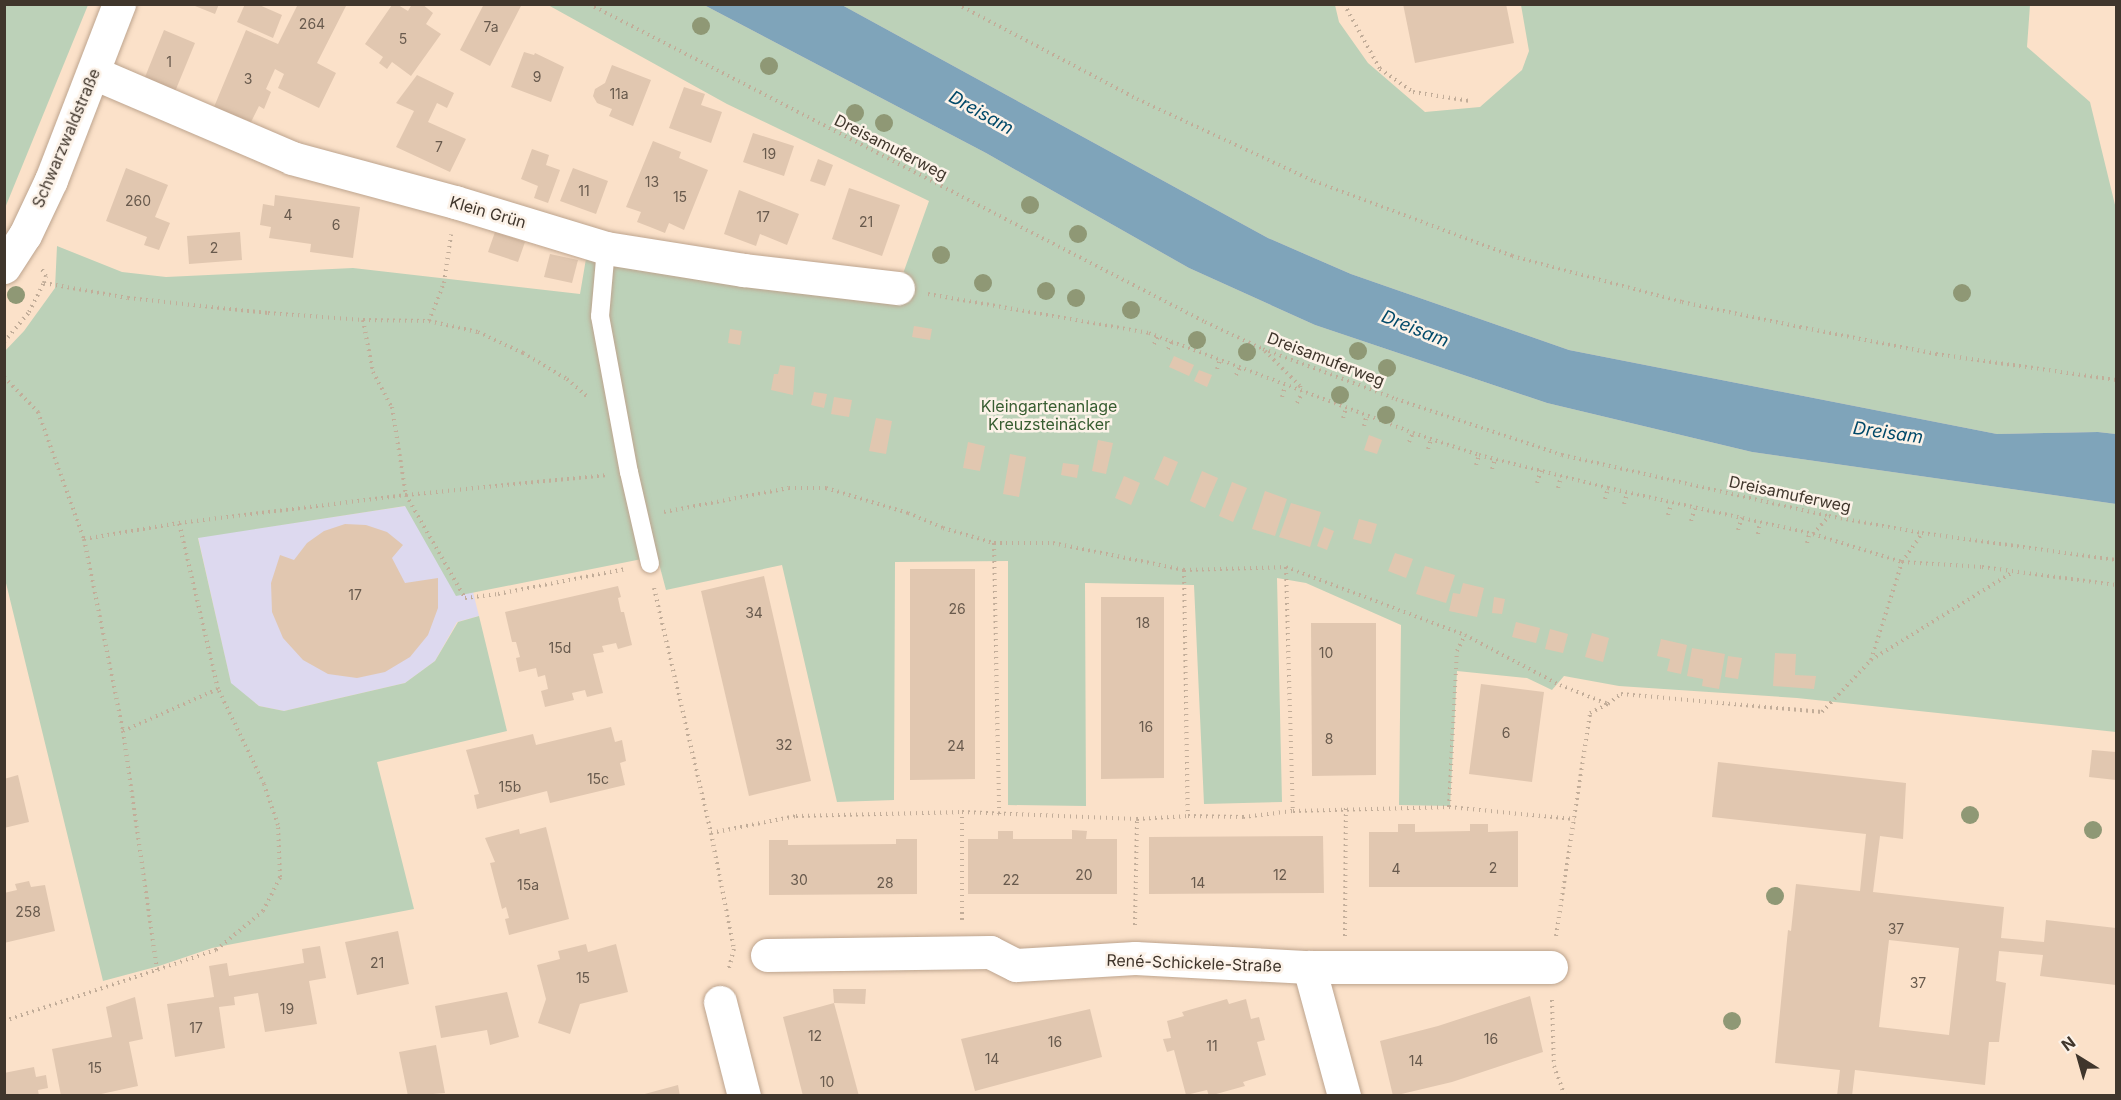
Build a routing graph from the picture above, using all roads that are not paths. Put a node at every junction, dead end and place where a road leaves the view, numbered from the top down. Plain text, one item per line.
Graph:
1 (119, 4) edge
2 (94, 73) junction
3 (606, 248) junction
4 (4, 267) edge
5 (898, 288) road end
6 (650, 564) road end
7 (767, 955) dead end
8 (1309, 967) junction
9 (1551, 967) road end
10 (720, 1002) road end
11 (744, 1095) edge
12 (1344, 1095) edge

1 - 2 street, Schwarzwaldstraße
2 - 3 street, Klein Grün
2 - 4 street, Schwarzwaldstraße
3 - 5 street, Klein Grün
3 - 6 lane
7 - 8 street, René-Schickele-Straße
8 - 9 street, René-Schickele-Straße
8 - 12 street
10 - 11 street

